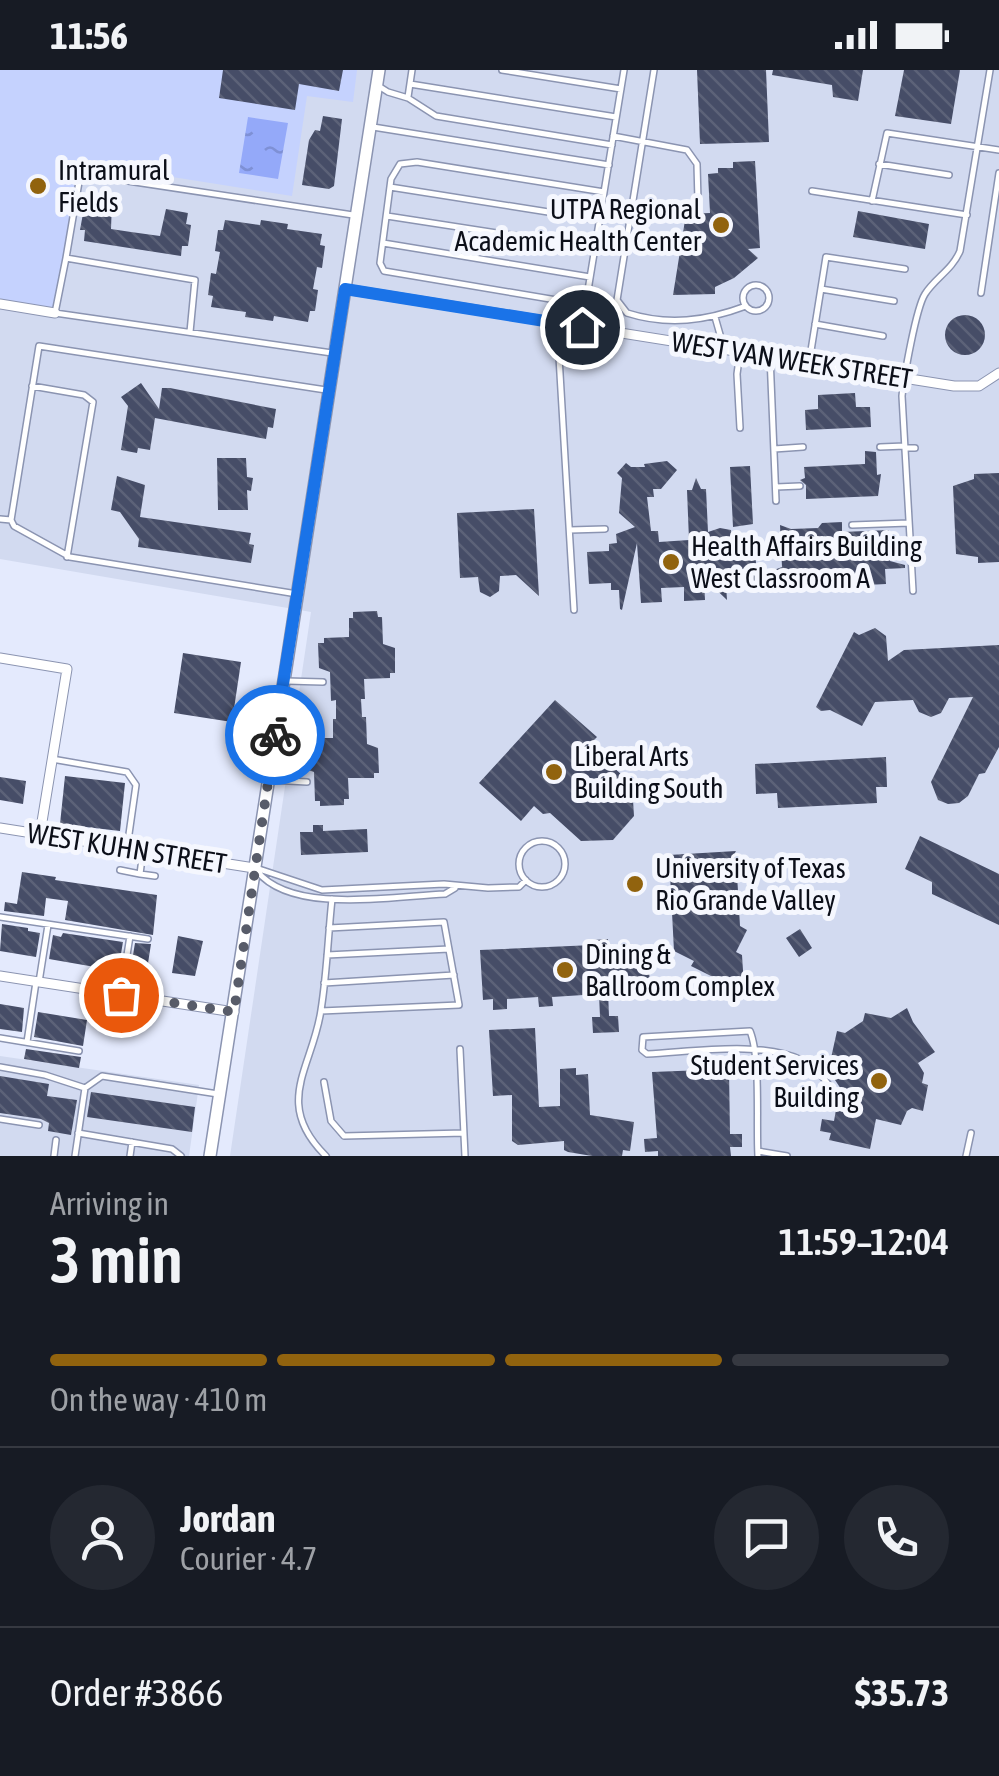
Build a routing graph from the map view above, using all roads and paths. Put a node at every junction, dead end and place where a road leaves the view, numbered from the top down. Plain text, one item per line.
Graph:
1 (380, 70) edge
2 (412, 70) edge
3 (502, 70) edge
4 (624, 70) edge
5 (654, 70) edge
6 (990, 70) edge
7 (377, 84) junction
8 (410, 84) junction
9 (621, 89) junction
10 (408, 98) junction
11 (616, 117) junction
12 (370, 127) junction
13 (613, 136) junction
14 (643, 141) junction
15 (612, 145) junction
16 (978, 146) junction
17 (999, 150) edge
18 (879, 164) junction
19 (608, 165) junction
20 (999, 173) edge
21 (949, 175) dead end
22 (390, 188) junction
23 (812, 191) dead end
24 (604, 192) junction
25 (698, 201) dead end
26 (872, 201) junction
27 (966, 215) junction
28 (356, 216) junction
29 (387, 216) junction
30 (600, 220) junction
31 (383, 243) junction
32 (595, 248) junction
33 (66, 258) junction
34 (905, 270) dead end
35 (590, 277) junction
36 (345, 289) junction
37 (821, 289) junction
38 (981, 293) dead end
39 (894, 301) dead end
40 (0, 304) edge
41 (586, 305) junction
42 (746, 306) junction
43 (55, 313) junction
44 (715, 316) junction
45 (557, 322) junction
46 (815, 324) junction
47 (582, 327) junction
48 (190, 332) junction
49 (883, 336) dead end
50 (720, 348) junction
51 (740, 352) junction
52 (335, 354) junction
53 (770, 356) junction
54 (808, 362) junction
55 (999, 372) edge
56 (904, 378) junction
57 (32, 386) junction
58 (329, 390) junction
59 (740, 428) dead end
60 (803, 447) dead end
61 (880, 447) dead end
62 (905, 447) junction
63 (915, 448) dead end
64 (774, 449) junction
65 (800, 486) dead end
66 (776, 487) junction
67 (776, 501) dead end
68 (0, 519) edge
69 (11, 520) junction
70 (909, 522) junction
71 (852, 525) dead end
72 (605, 529) dead end
73 (570, 530) junction
74 (67, 556) junction
75 (912, 591) dead end
76 (297, 594) junction
77 (574, 610) dead end
78 (0, 658) edge
79 (284, 680) junction
80 (323, 682) dead end
81 (52, 759) junction
82 (268, 779) junction
83 (307, 782) dead end
84 (0, 828) edge
85 (40, 834) junction
86 (128, 848) junction
87 (143, 850) junction
88 (254, 868) junction
89 (120, 870) dead end
90 (140, 874) junction
91 (155, 876) dead end
92 (526, 880) junction
93 (458, 887) junction
94 (322, 890) junction
95 (318, 898) junction
96 (332, 899) junction
97 (0, 917) edge
98 (48, 925) junction
99 (329, 928) junction
100 (130, 936) junction
101 (148, 939) dead end
102 (449, 949) junction
103 (327, 955) junction
104 (454, 975) junction
105 (0, 976) edge
106 (37, 982) junction
107 (324, 983) junction
108 (121, 995) junction
109 (321, 1011) junction
110 (234, 1012) junction
111 (0, 1038) edge
112 (27, 1042) junction
113 (460, 1049) dead end
114 (754, 1049) junction
115 (79, 1050) dead end
116 (0, 1067) edge
117 (324, 1082) dead end
118 (85, 1088) junction
119 (832, 1089) dead end
120 (222, 1094) junction
121 (0, 1119) edge
122 (38, 1125) dead end
123 (78, 1133) junction
124 (464, 1133) junction
125 (971, 1133) dead end
126 (56, 1140) dead end
127 (132, 1142) junction
128 (153, 1146) junction
129 (169, 1152) edge
130 (758, 1153) edge
131 (54, 1156) edge
132 (75, 1156) edge
133 (130, 1156) edge
134 (151, 1156) edge
135 (181, 1156) edge
136 (210, 1156) edge
137 (326, 1156) edge
138 (465, 1156) edge
139 (787, 1156) edge
140 (966, 1156) edge

1 - 7 street
2 - 8 lane
3 - 9 lane
4 - 9 lane
5 - 14 lane
6 - 16 lane
7 - 10 lane
7 - 12 street
8 - 10 lane
8 - 11 lane
9 - 11 lane
10 - 15 lane
11 - 13 lane
12 - 19 lane
12 - 28 street
13 - 14 lane
13 - 15 lane
14 - 25 lane
14 - 44 lane
15 - 19 lane
16 - 17 lane
16 - 18 lane
16 - 27 lane
18 - 21 lane
18 - 26 lane
19 - 24 lane
20 - 38 lane
22 - 24 lane
22 - 29 lane
22 - 30 lane
23 - 26 lane
24 - 30 lane
26 - 27 lane
27 - 56 lane
28 - 33 lane
28 - 36 street
29 - 31 lane
29 - 32 lane
30 - 32 lane
31 - 35 lane
31 - 41 lane
32 - 35 lane
33 - 43 lane
33 - 48 lane
34 - 37 lane
35 - 41 lane
36 - 45 street, WEST VAN WEEK STREET
36 - 52 street
37 - 39 lane
37 - 46 lane
40 - 43 street
41 - 47 lane
42 - 42 lane
42 - 44 lane
43 - 48 lane
44 - 50 lane
45 - 47 street, WEST VAN WEEK STREET
45 - 73 lane
46 - 49 lane
46 - 54 lane
47 - 50 street, WEST VAN WEEK STREET
48 - 52 lane
50 - 51 street, WEST VAN WEEK STREET
51 - 53 street, WEST VAN WEEK STREET
51 - 59 lane
52 - 58 street
53 - 54 street, WEST VAN WEEK STREET
53 - 64 lane
54 - 56 street, WEST VAN WEEK STREET
55 - 56 street, WEST VAN WEEK STREET
56 - 62 lane
57 - 58 lane
57 - 69 lane
57 - 74 lane
58 - 76 street
60 - 64 lane
61 - 62 lane
62 - 63 lane
62 - 70 lane
64 - 66 lane
65 - 66 lane
66 - 67 lane
68 - 69 lane
69 - 74 lane
70 - 71 lane
70 - 75 lane
72 - 73 lane
73 - 77 lane
74 - 76 lane
76 - 79 street
78 - 81 street
79 - 80 lane
79 - 82 street
81 - 85 street
81 - 86 lane
82 - 83 lane
82 - 88 street
84 - 85 street, WEST KUHN STREET
85 - 86 street, WEST KUHN STREET
86 - 87 street, WEST KUHN STREET
87 - 88 street, WEST KUHN STREET
87 - 90 lane
88 - 94 lane
88 - 95 lane
88 - 110 street
89 - 90 lane
90 - 91 lane
92 - 92 lane
92 - 93 lane
93 - 94 lane
93 - 96 lane
94 - 95 lane
95 - 96 lane
96 - 99 lane
97 - 98 lane
98 - 100 lane
98 - 106 lane
99 - 102 lane
99 - 103 lane
100 - 101 lane
100 - 108 lane
102 - 103 lane
102 - 104 lane
103 - 107 lane
104 - 107 lane
104 - 109 lane
105 - 106 street
106 - 108 street
106 - 112 lane
107 - 109 lane
108 - 110 street
109 - 137 lane
110 - 120 street
111 - 112 lane
112 - 115 lane
113 - 124 lane
114 - 114 lane
114 - 119 lane
114 - 130 lane
116 - 118 lane
117 - 124 lane
118 - 120 lane
118 - 123 lane
120 - 136 street
121 - 122 lane
123 - 127 lane
123 - 132 lane
124 - 138 lane
125 - 140 lane
126 - 131 lane
127 - 128 lane
127 - 133 lane
128 - 129 lane
128 - 134 lane
129 - 135 lane
130 - 139 lane

